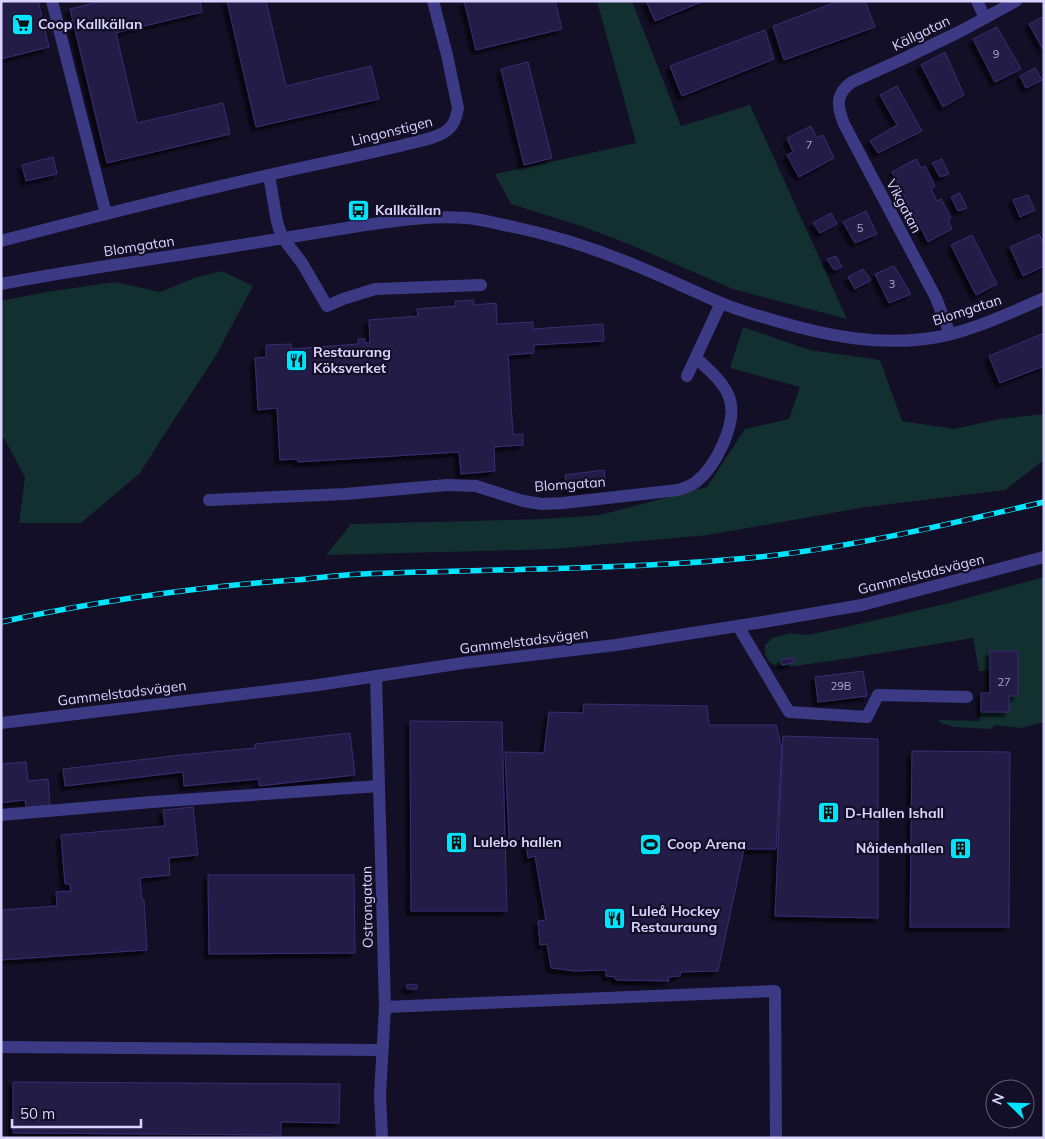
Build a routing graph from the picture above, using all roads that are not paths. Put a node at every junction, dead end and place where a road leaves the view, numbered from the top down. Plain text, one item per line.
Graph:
1 (52, 1) edge
2 (433, 1) edge
3 (977, 1) edge
4 (1016, 1) edge
5 (985, 18) junction
6 (841, 92) joint
7 (263, 172) junction
8 (106, 214) junction
9 (282, 237) junction
10 (1, 240) edge
11 (1, 284) edge
12 (481, 284) dead end
13 (1044, 298) edge
14 (721, 303) junction
15 (950, 334) junction
16 (696, 358) junction
17 (687, 376) dead end
18 (209, 500) dead end
19 (1044, 557) edge
20 (738, 626) junction
21 (376, 676) junction
22 (967, 698) dead end
23 (1, 723) edge
24 (379, 786) junction
25 (1, 815) edge
26 (385, 1006) junction
27 (1, 1047) edge
28 (382, 1050) junction
29 (382, 1138) edge
30 (776, 1138) edge

1 - 8 street
2 - 7 street, Lingonstigen
3 - 5 street
4 - 5 street, Källgatan
5 - 6 street, Källgatan
6 - 15 street, Vikgatan
7 - 8 street, Lingonstigen
7 - 9 street
8 - 10 street, Lingonstigen
9 - 11 street, Blomgatan
9 - 12 street
9 - 14 street, Blomgatan
13 - 15 street, Blomgatan
14 - 15 street, Blomgatan
14 - 16 street
16 - 17 street
16 - 18 street, Blomgatan
19 - 20 street, Gammelstadsvägen
20 - 21 street, Gammelstadsvägen
20 - 22 street
21 - 23 street, Gammelstadsvägen
21 - 24 street, Ostrongatan
24 - 25 street
24 - 26 street, Ostrongatan
26 - 28 street, Ostrongatan
26 - 30 street
27 - 28 street
28 - 29 street, Ostrongatan

